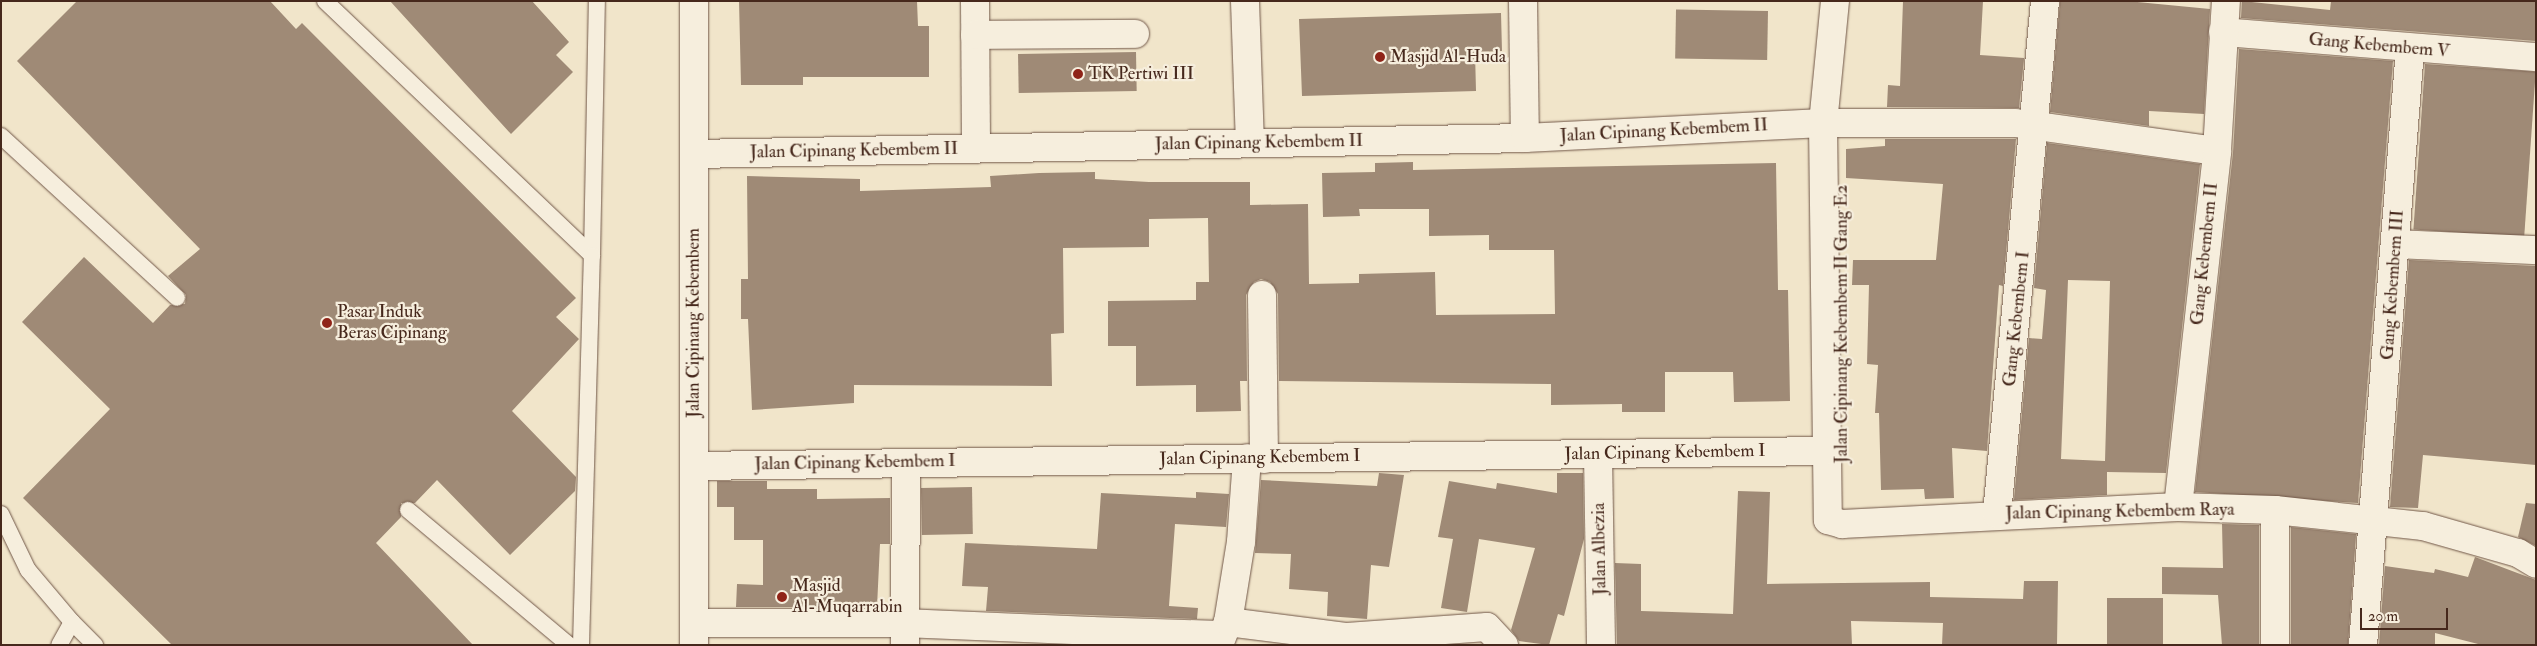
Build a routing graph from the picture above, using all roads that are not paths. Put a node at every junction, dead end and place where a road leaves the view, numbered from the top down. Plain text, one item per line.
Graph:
1 (325, 1) edge
2 (597, 1) edge
3 (694, 1) edge
4 (975, 1) edge
5 (1246, 1) edge
6 (1523, 1) edge
7 (1835, 1) edge
8 (2045, 1) edge
9 (2226, 1) edge
10 (2223, 32) junction
11 (1135, 34) dead end
12 (975, 35) junction
13 (2410, 49) junction
14 (2536, 57) edge
15 (1832, 123) junction
16 (2037, 124) junction
17 (1, 136) edge
18 (1525, 138) junction
19 (1250, 143) junction
20 (976, 148) junction
21 (2217, 151) junction
22 (694, 154) junction
23 (2397, 244) junction
24 (2536, 250) edge
25 (592, 254) junction
26 (1262, 295) dead end
27 (177, 298) dead end
28 (1825, 451) junction
29 (1598, 454) junction
30 (1255, 458) junction
31 (906, 463) junction
32 (694, 466) junction
33 (2178, 507) junction
34 (408, 510) dead end
35 (2275, 510) junction
36 (1, 514) edge
37 (1997, 514) junction
38 (2374, 521) junction
39 (1842, 524) junction
40 (2536, 564) edge
41 (72, 622) junction
42 (694, 634) edge
43 (904, 634) edge
44 (1222, 634) edge
45 (1089, 638) edge
46 (59, 645) edge
47 (96, 645) edge
48 (569, 645) edge
49 (580, 645) edge
50 (1504, 645) edge
51 (1601, 645) edge
52 (2275, 645) edge
53 (2363, 645) edge

1 - 25 lane
2 - 25 lane
3 - 22 street, Jalan Cipinang Kebembem
4 - 12 street
5 - 19 street
6 - 18 street
7 - 15 street
8 - 16 street, Gang Kebembem I
9 - 10 street, Gang Kebembem II
10 - 13 street, Gang Kebembem V
10 - 21 street, Gang Kebembem II
11 - 12 street
12 - 20 street
13 - 14 street, Gang Kebembem V
13 - 23 street, Gang Kebembem III
15 - 16 street, Jalan Cipinang Kebembem II
15 - 18 street, Jalan Cipinang Kebembem II
15 - 28 street
15 - 39 street, Jalan Cipinang Kebembem II Gang E2
16 - 21 street
16 - 37 street, Gang Kebembem I
17 - 27 lane
18 - 19 street, Jalan Cipinang Kebembem II
19 - 20 street, Jalan Cipinang Kebembem II
20 - 22 street, Jalan Cipinang Kebembem II
21 - 33 street, Gang Kebembem II
22 - 32 street, Jalan Cipinang Kebembem
23 - 24 street
23 - 38 street, Gang Kebembem III
25 - 49 lane
26 - 30 street
28 - 29 street, Jalan Cipinang Kebembem I
28 - 39 street
29 - 30 street, Jalan Cipinang Kebembem I
29 - 51 street, Jalan Albezia
30 - 31 street, Jalan Cipinang Kebembem I
30 - 44 street
31 - 32 street, Jalan Cipinang Kebembem I
31 - 43 street
32 - 42 street, Jalan Cipinang Kebembem
33 - 35 street, Jalan Cipinang Kebembem Raya
33 - 37 street, Jalan Cipinang Kebembem Raya
34 - 48 lane
35 - 38 street, Jalan Cipinang Kebembem Raya
35 - 52 street
36 - 41 lane
37 - 39 street, Jalan Cipinang Kebembem Raya
38 - 40 street, Jalan Cipinang Kebembem Raya
38 - 53 street, Gang Kebembem III
41 - 46 lane
41 - 47 lane
42 - 43 street
43 - 45 street
44 - 45 street
44 - 50 street

